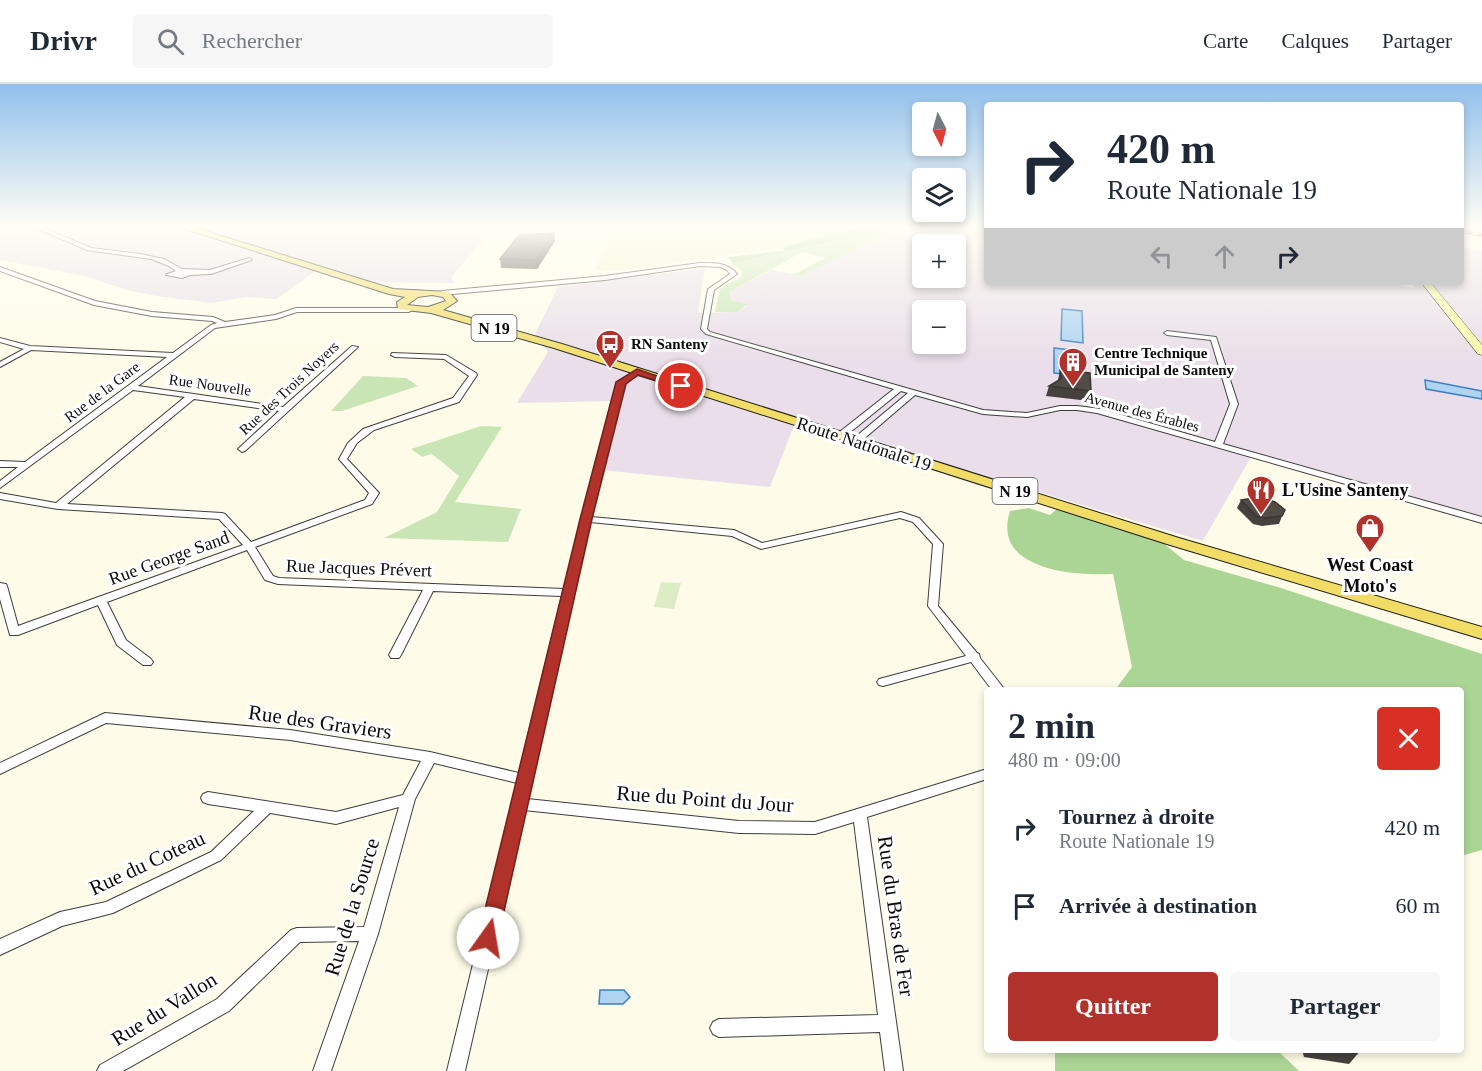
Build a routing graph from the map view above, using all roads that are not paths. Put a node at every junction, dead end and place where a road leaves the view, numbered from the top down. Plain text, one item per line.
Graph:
1 (5, 271) edge
2 (178, 271) edge
3 (214, 271) edge
4 (321, 271) edge
5 (322, 271) edge
6 (655, 271) edge
7 (732, 271) edge
8 (190, 273) joint
9 (1427, 285) edge
10 (471, 290) junction
11 (442, 293) junction
12 (415, 295) junction
13 (450, 302) junction
14 (405, 304) junction
15 (431, 310) junction
16 (222, 323) junction
17 (1167, 333) dead end
18 (0, 340) edge
19 (556, 346) junction
20 (354, 347) dead end
21 (30, 348) junction
22 (1482, 352) edge
23 (395, 355) dead end
24 (175, 356) junction
25 (0, 365) edge
26 (637, 372) junction
27 (131, 387) junction
28 (899, 389) junction
29 (913, 393) junction
30 (192, 396) junction
31 (285, 410) junction
32 (840, 436) junction
33 (856, 441) junction
34 (1218, 446) junction
35 (242, 449) dead end
36 (0, 464) edge
37 (27, 465) junction
38 (0, 485) edge
39 (0, 496) edge
40 (58, 506) junction
41 (586, 519) junction
42 (1482, 520) edge
43 (1173, 541) junction
44 (250, 547) junction
45 (2, 586) dead end
46 (430, 587) junction
47 (570, 593) junction
48 (102, 602) junction
49 (1482, 633) edge
50 (1482, 645) edge
51 (395, 655) dead end
52 (975, 657) junction
53 (147, 662) dead end
54 (883, 682) dead end
55 (997, 687) edge
56 (430, 757) junction
57 (0, 769) edge
58 (984, 775) edge
59 (526, 780) junction
60 (208, 798) dead end
61 (408, 799) junction
62 (520, 804) junction
63 (266, 808) junction
64 (860, 815) junction
65 (370, 934) junction
66 (0, 947) edge
67 (888, 1023) junction
68 (718, 1028) dead end
69 (106, 1071) edge
70 (322, 1071) edge
71 (456, 1071) edge
72 (894, 1071) edge

1 - 16 street
2 - 8 street
3 - 8 street
4 - 14 main road
5 - 12 main road
6 - 10 street, Avenue des Érables
7 - 28 street, Avenue des Érables
9 - 22 street
10 - 11 street
10 - 13 street
11 - 12 main road
11 - 13 main road, Route Nationale 19
12 - 14 main road
13 - 15 main road
13 - 19 main road, Route Nationale 19 / N 19
14 - 15 main road
14 - 16 street
15 - 19 main road, Route Nationale 19 / N 19
16 - 24 street, Rue de la Gare
17 - 34 street
18 - 21 street
19 - 26 main road, Route Nationale 19 / N 19
20 - 31 street, Rue des Trois Noyers
21 - 24 street
21 - 25 street
23 - 44 street, Rue George Sand
24 - 27 street, Rue de la Gare
26 - 32 main road, Route Nationale 19 / N 19
26 - 41 street
27 - 30 street, Rue Nouvelle
27 - 37 street, Rue de la Gare
28 - 29 street, Avenue des Érables
28 - 32 street
29 - 33 street
29 - 34 street, Avenue des Érables
30 - 31 street, Rue Nouvelle
30 - 40 street
31 - 35 street, Rue des Trois Noyers
32 - 33 main road, Route Nationale 19 / N 19
33 - 43 main road, Route Nationale 19 / N 19
34 - 42 street, Avenue des Érables
36 - 37 street
37 - 38 street, Rue de la Gare
39 - 40 street, Rue Jacques Prévert
40 - 44 street, Rue Jacques Prévert
41 - 47 street
41 - 52 street
43 - 49 main road, Route Nationale 19 / N 19
43 - 50 main road, Route Nationale 19 / N 19
44 - 46 street, Rue Jacques Prévert
44 - 48 street, Rue George Sand
45 - 48 street, Rue George Sand
46 - 47 street, Rue Jacques Prévert
46 - 51 street
47 - 59 street
48 - 53 street, Rue George Sand
52 - 54 street
52 - 55 street
56 - 57 street, Rue des Graviers
56 - 59 street, Rue des Graviers
56 - 61 street, Rue de la Source
58 - 64 street, Rue du Point du Jour
59 - 62 street
60 - 63 street
61 - 63 street
61 - 65 street, Rue de la Source
62 - 64 street, Rue du Point du Jour
62 - 71 street
63 - 66 street, Rue du Coteau
64 - 67 street, Rue du Bras de Fer
65 - 69 street, Rue du Vallon
65 - 70 street, Rue de la Source
67 - 68 street, Rue du Bras de Fer
67 - 72 street, Rue du Bras de Fer

